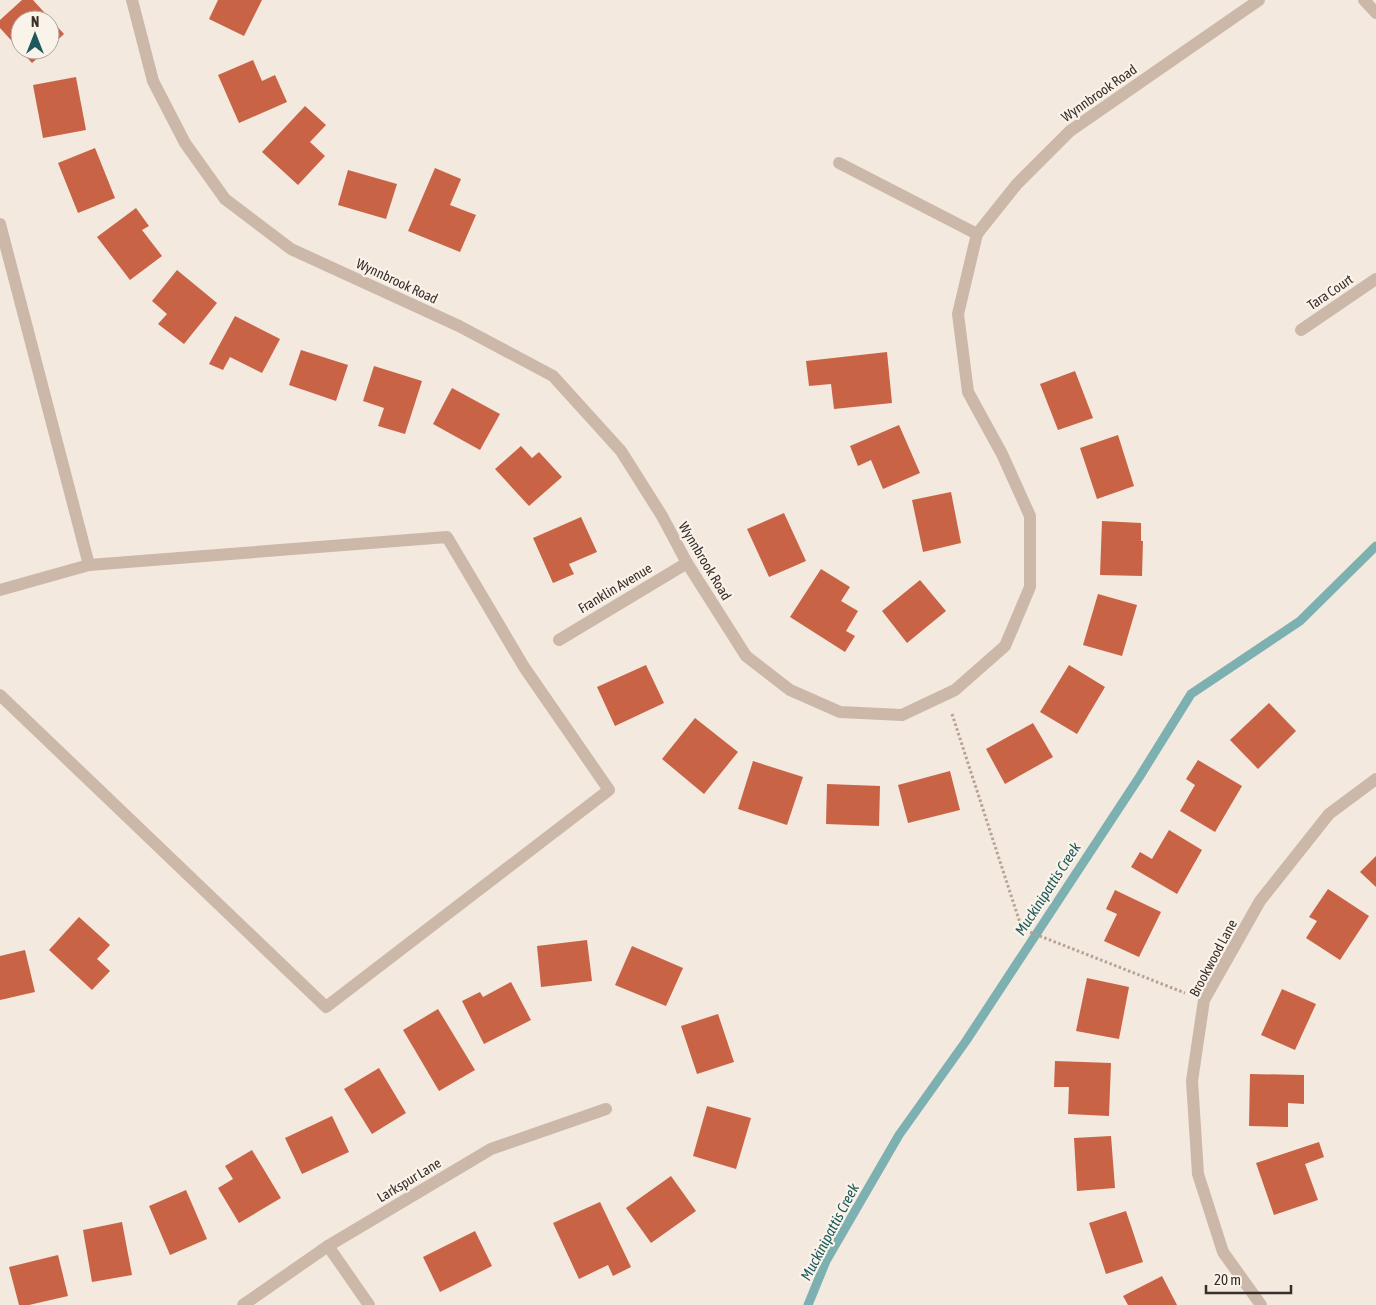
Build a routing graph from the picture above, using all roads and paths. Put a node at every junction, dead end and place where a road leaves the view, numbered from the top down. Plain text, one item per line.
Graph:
1 (132, 0) edge
2 (1259, 0) edge
3 (1364, 0) edge
4 (1376, 13) edge
5 (839, 163) dead end
6 (0, 224) edge
7 (977, 234) junction
8 (1376, 279) edge
9 (1301, 330) dead end
10 (687, 563) junction
11 (89, 565) junction
12 (0, 590) edge
13 (559, 640) dead end
14 (945, 694) junction
15 (0, 695) edge
16 (1376, 779) edge
17 (1204, 1000) junction
18 (606, 1109) dead end
19 (328, 1246) junction
20 (242, 1305) edge
21 (369, 1305) edge
22 (1261, 1305) edge

1 - 10 street, Wynnbrook Road
2 - 7 street, Wynnbrook Road
3 - 4 street
5 - 7 street
6 - 11 street
7 - 14 street, Wynnbrook Road
8 - 9 street, Tara Court
10 - 13 street, Franklin Avenue
10 - 14 street, Wynnbrook Road
11 - 12 street
11 - 15 street
14 - 17 path
16 - 17 street, Brookwood Lane
17 - 22 street, Brookwood Lane
18 - 19 street, Larkspur Lane
19 - 20 street, Larkspur Lane
19 - 21 street

